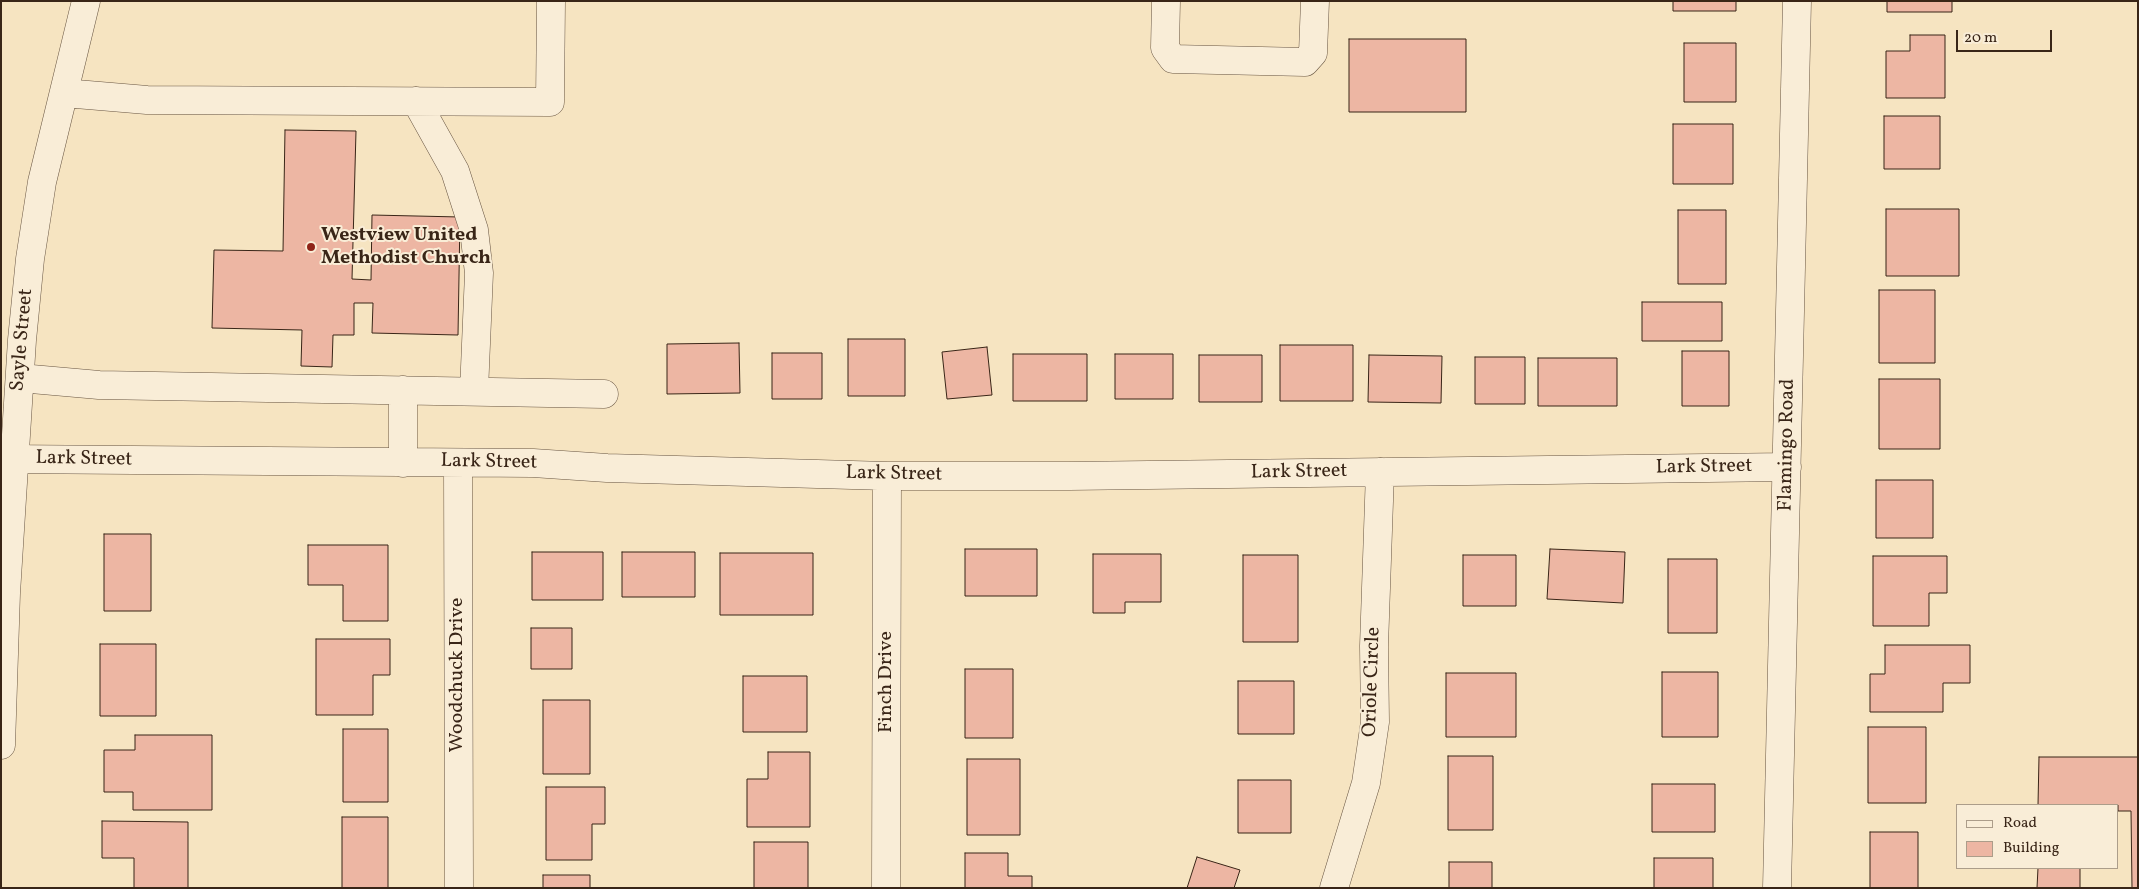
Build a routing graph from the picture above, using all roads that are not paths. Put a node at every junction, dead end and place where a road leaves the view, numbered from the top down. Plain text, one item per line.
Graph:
1 (86, 1) edge
2 (551, 1) edge
3 (1166, 1) edge
4 (1314, 1) edge
5 (1797, 1) edge
6 (64, 93) junction
7 (416, 101) junction
8 (20, 378) junction
9 (403, 390) junction
10 (474, 391) junction
11 (604, 394) dead end
12 (8, 459) edge
13 (403, 463) junction
14 (458, 463) junction
15 (1787, 467) junction
16 (1380, 472) junction
17 (887, 476) junction
18 (1, 745) edge
19 (458, 888) edge
20 (886, 888) edge
21 (1334, 888) edge
22 (1777, 888) edge

1 - 6 street, Sayle Street
2 - 7 street
3 - 4 street
5 - 15 street, Flamingo Road
6 - 7 street
6 - 8 street, Sayle Street
7 - 10 street
8 - 9 street
8 - 12 street, Sayle Street
9 - 10 street
9 - 13 street
10 - 11 street
12 - 13 street, Lark Street
12 - 18 street, Sayle Street
13 - 14 street, Lark Street
14 - 17 street, Lark Street
14 - 19 street, Woodchuck Drive
15 - 16 street, Lark Street
15 - 22 street, Flamingo Road
16 - 17 street, Lark Street
16 - 21 street, Oriole Circle
17 - 20 street, Finch Drive

